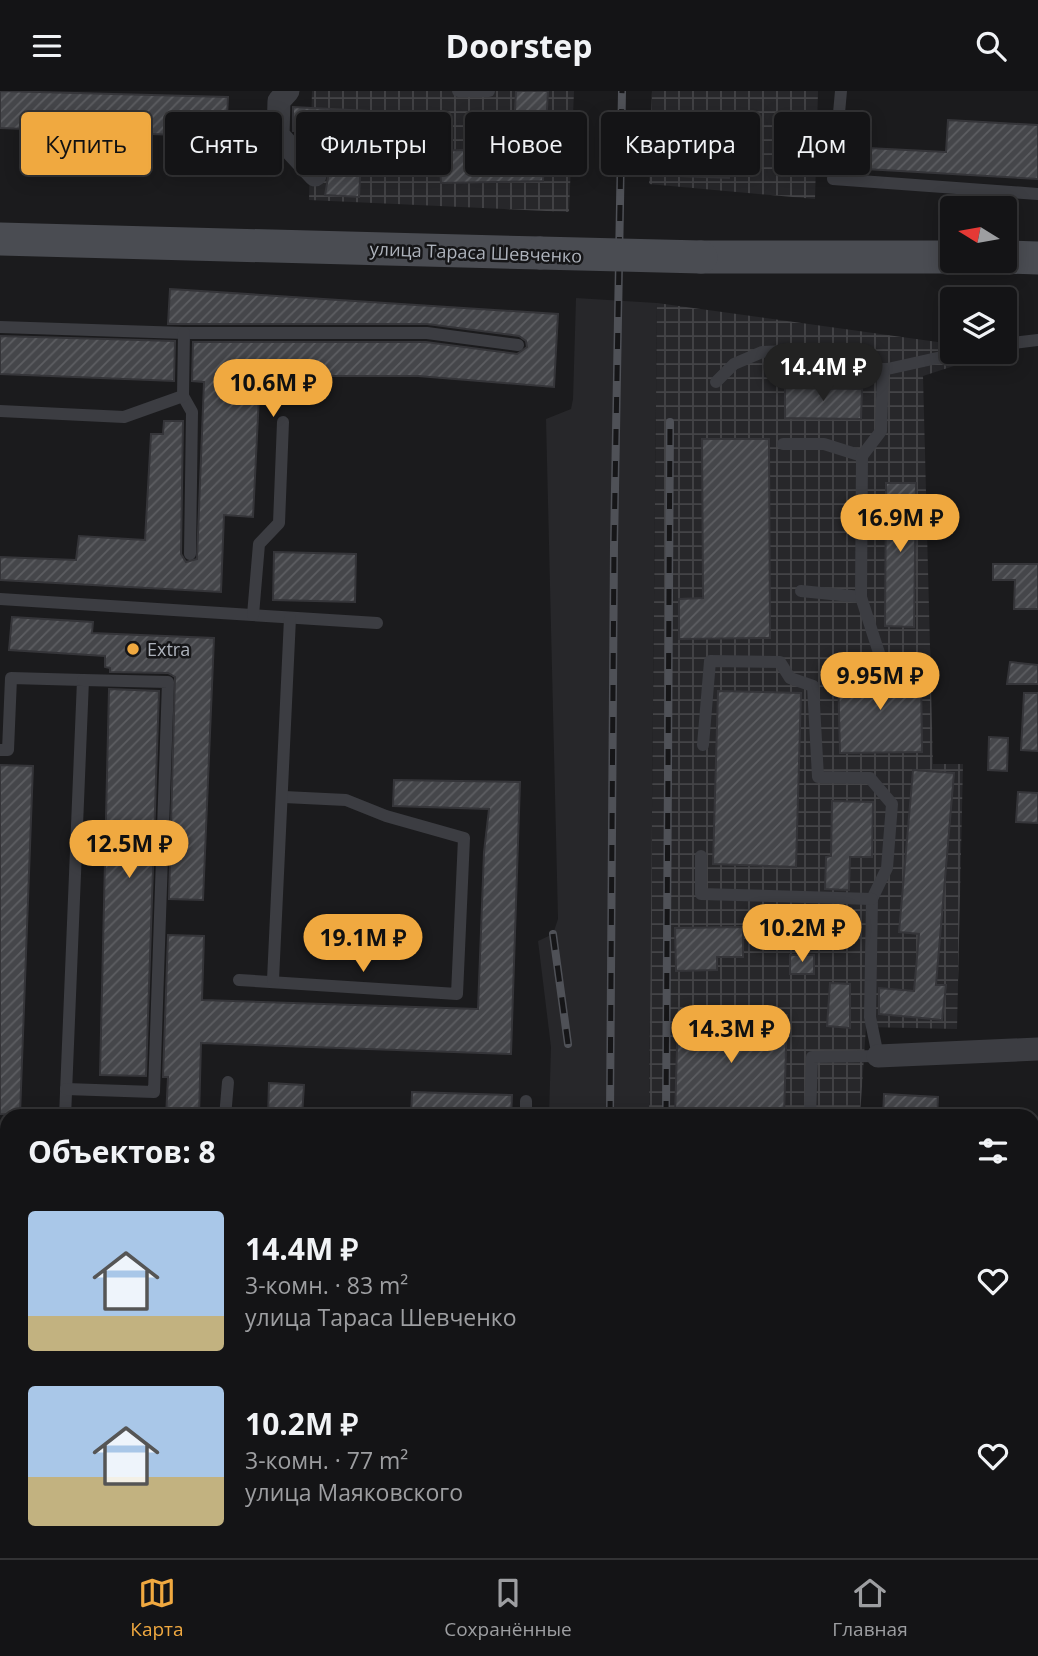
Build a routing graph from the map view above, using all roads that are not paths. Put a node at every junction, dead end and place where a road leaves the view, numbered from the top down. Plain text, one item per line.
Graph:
1 (288, 91) edge
2 (458, 91) edge
3 (489, 91) edge
4 (841, 91) edge
5 (296, 154) edge
6 (1038, 194) edge
7 (0, 239) edge
8 (940, 257) edge
9 (1017, 257) edge
10 (1038, 258) edge
11 (0, 327) edge
12 (184, 333) junction
13 (1038, 340) edge
14 (1017, 342) edge
15 (518, 345) dead end
16 (940, 357) edge
17 (883, 370) junction
18 (716, 382) dead end
19 (183, 396) junction
20 (0, 411) edge
21 (283, 422) dead end
22 (783, 444) dead end
23 (862, 456) junction
24 (190, 554) dead end
25 (801, 591) dead end
26 (861, 597) junction
27 (0, 599) edge
28 (253, 615) junction
29 (290, 618) junction
30 (377, 623) dead end
31 (880, 656) dead end
32 (83, 680) junction
33 (703, 745) dead end
34 (0, 750) edge
35 (284, 797) junction
36 (701, 856) dead end
37 (872, 899) junction
38 (239, 980) dead end
39 (273, 980) junction
40 (1038, 1049) edge
41 (878, 1056) junction
42 (228, 1082) dead end
43 (66, 1089) junction
44 (526, 1101) dead end
45 (65, 1109) edge
46 (226, 1109) edge
47 (526, 1109) edge
48 (810, 1109) edge

1 - 5 street
2 - 3 lane
4 - 6 lane
7 - 8 street, улица Тараса Шевченко, bridge
9 - 10 street
11 - 12 lane
12 - 15 lane
12 - 19 lane
13 - 14 lane
16 - 17 lane
17 - 18 lane
17 - 23 lane
19 - 20 lane
19 - 24 lane
21 - 28 lane
22 - 23 lane
23 - 26 lane
25 - 26 lane
26 - 31 lane
27 - 28 lane
28 - 29 lane
29 - 30 lane
29 - 35 lane
32 - 34 lane
32 - 43 lane
32 - 43 lane
33 - 37 lane
35 - 39 lane
35 - 39 lane
36 - 37 lane
37 - 41 lane
38 - 39 lane
40 - 41 street
41 - 48 lane
42 - 46 lane
43 - 45 lane
44 - 47 lane

